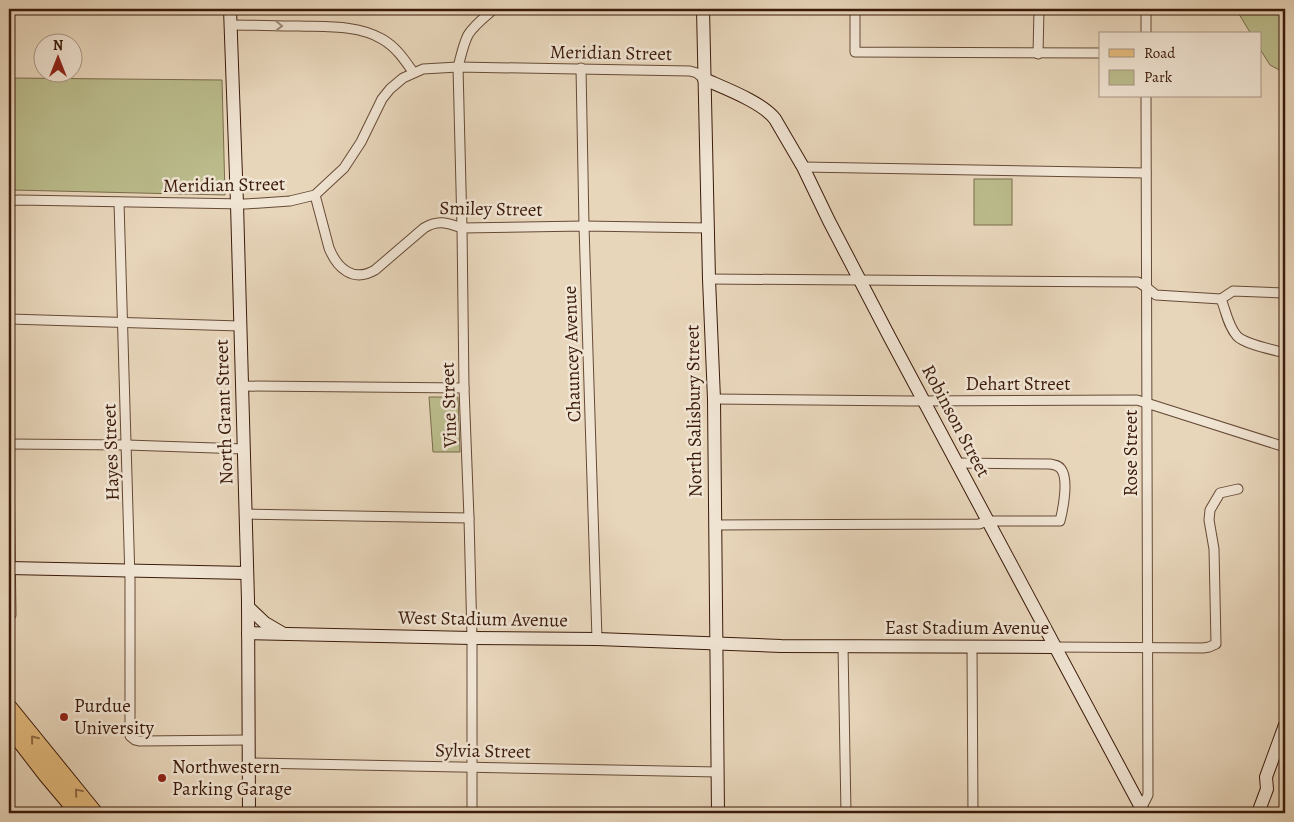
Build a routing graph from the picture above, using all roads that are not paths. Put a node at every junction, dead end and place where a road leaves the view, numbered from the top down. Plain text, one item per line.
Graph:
1 (230, 9) edge
2 (494, 9) edge
3 (702, 9) edge
4 (855, 9) edge
5 (1039, 9) edge
6 (1146, 9) edge
7 (230, 25) junction
8 (1146, 32) edge
9 (1099, 53) edge
10 (1038, 54) junction
11 (458, 67) junction
12 (581, 68) junction
13 (413, 72) junction
14 (704, 79) junction
15 (1146, 98) edge
16 (803, 167) junction
17 (1146, 173) junction
18 (315, 194) junction
19 (9, 201) edge
20 (119, 202) junction
21 (237, 204) junction
22 (584, 226) junction
23 (462, 228) junction
24 (708, 228) junction
25 (709, 279) junction
26 (860, 280) junction
27 (1146, 287) junction
28 (1285, 293) edge
29 (1221, 299) junction
30 (9, 319) edge
31 (122, 323) junction
32 (240, 326) junction
33 (1285, 353) edge
34 (242, 386) junction
35 (464, 388) junction
36 (714, 400) junction
37 (924, 400) junction
38 (1148, 403) junction
39 (9, 444) edge
40 (127, 445) junction
41 (1285, 447) edge
42 (244, 449) junction
43 (957, 463) junction
44 (9, 466) edge
45 (1238, 489) dead end
46 (246, 514) junction
47 (469, 518) junction
48 (987, 521) junction
49 (715, 525) junction
50 (10, 568) edge
51 (130, 571) junction
52 (247, 573) junction
53 (248, 607) junction
54 (11, 615) dead end
55 (248, 633) junction
56 (284, 634) junction
57 (472, 638) junction
58 (597, 640) junction
59 (717, 644) junction
60 (843, 646) junction
61 (972, 647) junction
62 (1054, 647) junction
63 (1147, 648) junction
64 (9, 707) edge
65 (1285, 725) edge
66 (9, 727) edge
67 (248, 740) junction
68 (248, 763) junction
69 (472, 768) junction
70 (718, 772) junction
71 (1266, 777) junction
72 (1142, 811) edge
73 (78, 813) edge
74 (95, 813) edge
75 (249, 813) edge
76 (472, 813) edge
77 (718, 813) edge
78 (846, 813) edge
79 (973, 813) edge
80 (1250, 813) edge
81 (1258, 813) edge

1 - 7 street, North Grant Street
2 - 11 street, Vine Street
3 - 14 street, North Salisbury Street
4 - 10 street
5 - 10 street
6 - 8 street
7 -> 13 street
7 - 21 street, North Grant Street
9 - 10 street
11 - 12 street, Meridian Street
11 - 13 street, Meridian Street
11 - 23 street, Vine Street
12 - 14 street, Meridian Street
12 - 22 street, Chauncey Avenue
13 - 18 street, Meridian Street
14 - 16 street, Robinson Street
14 - 24 street, North Salisbury Street
15 - 17 street, Rose Street
16 - 17 street
16 - 26 street, Robinson Street
17 - 27 street, Rose Street
18 - 21 street, Meridian Street
18 - 23 street, Smiley Street
19 - 20 street, Meridian Street
20 - 21 street, Meridian Street
20 - 31 street, Hayes Street
21 - 32 street, North Grant Street
22 - 23 street, Smiley Street
22 - 24 street, Smiley Street
22 - 58 street, Chauncey Avenue
23 - 35 street, Vine Street
24 - 25 street, North Salisbury Street
25 - 26 street
25 - 36 street, North Salisbury Street
26 - 27 street
26 - 37 street, Robinson Street
27 - 29 street
27 - 38 street, Rose Street
28 - 29 street
29 - 33 street
30 - 31 street
31 - 32 street
31 - 40 street, Hayes Street
32 - 34 street, North Grant Street
34 - 35 street
34 - 42 street, North Grant Street
35 - 47 street, Vine Street
36 - 37 street, Dehart Street
36 - 49 street, North Salisbury Street
37 - 38 street, Dehart Street
37 - 43 street, Robinson Street
38 - 41 street, Dehart Street
38 - 63 street, Rose Street
39 - 40 street
40 - 42 street
40 - 51 street, Hayes Street
42 - 46 street, North Grant Street
43 - 48 street, Robinson Street
43 - 48 street
44 - 50 street
45 - 63 street, East Stadium Avenue
46 - 47 street
46 - 52 street, North Grant Street
47 - 57 street, Vine Street
48 - 49 street
48 - 62 street, Robinson Street
49 - 59 street, North Salisbury Street
50 - 51 street
50 - 54 street
51 - 52 street
51 - 67 street, Hayes Street
52 - 53 street, North Grant Street
53 - 55 street, North Grant Street
53 - 56 street
55 - 56 street, West Stadium Avenue
55 - 67 street, North Grant Street
56 - 57 street, West Stadium Avenue
57 - 58 street, West Stadium Avenue
57 - 69 street, Vine Street
58 - 59 street, West Stadium Avenue
59 - 60 street, East Stadium Avenue
59 - 70 street, North Salisbury Street
60 - 61 street, East Stadium Avenue
60 - 78 street
61 - 62 street, East Stadium Avenue
61 - 79 street
62 - 63 street, East Stadium Avenue
62 - 72 street, Robinson Street
63 - 72 street, Rose Street
74 -> 64 main road
65 - 71 street
66 - 73 main road
67 - 68 street, North Grant Street
68 - 69 street, Sylvia Street
68 - 75 street, North Grant Street
69 - 70 street, Sylvia Street
69 - 76 street, Vine Street
70 - 77 street, North Salisbury Street
71 - 80 street
71 - 81 street

